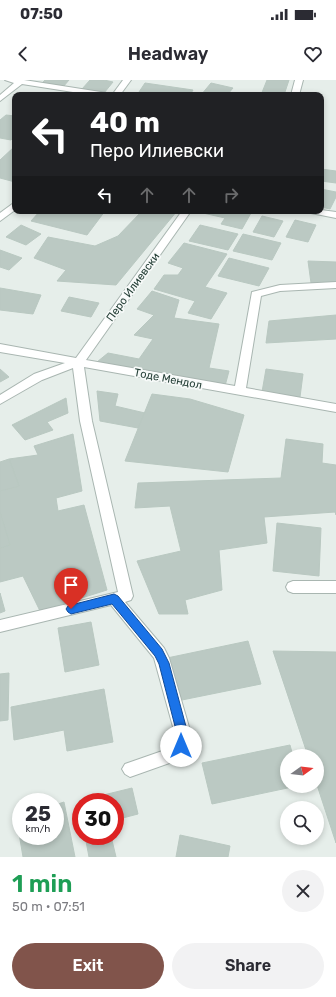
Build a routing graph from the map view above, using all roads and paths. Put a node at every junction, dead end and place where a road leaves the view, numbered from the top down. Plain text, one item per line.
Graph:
1 (9, 80) edge
2 (127, 80) edge
3 (299, 80) edge
4 (20, 82) junction
5 (87, 92) edge
6 (118, 92) edge
7 (296, 92) edge
8 (0, 99) edge
9 (12, 207) edge
10 (324, 213) edge
11 (186, 214) edge
12 (336, 215) edge
13 (0, 218) edge
14 (336, 285) edge
15 (0, 348) edge
16 (78, 362) junction
17 (240, 392) junction
18 (0, 400) edge
19 (336, 408) edge
20 (293, 587) dead end
21 (336, 587) edge
22 (120, 597) junction
23 (0, 626) edge
24 (130, 769) dead end

1 - 4 street
2 - 6 street
3 - 7 street
4 - 5 street
4 - 8 street
9 - 13 street
10 - 12 street
11 - 16 street, Перо Илиевски
14 - 17 street
15 - 16 street, Тоде Мендол
16 - 17 street, Тоде Мендол
16 - 18 street
16 - 22 street
17 - 19 street, Тоде Мендол
20 - 21 street
22 - 23 street
22 - 24 street

